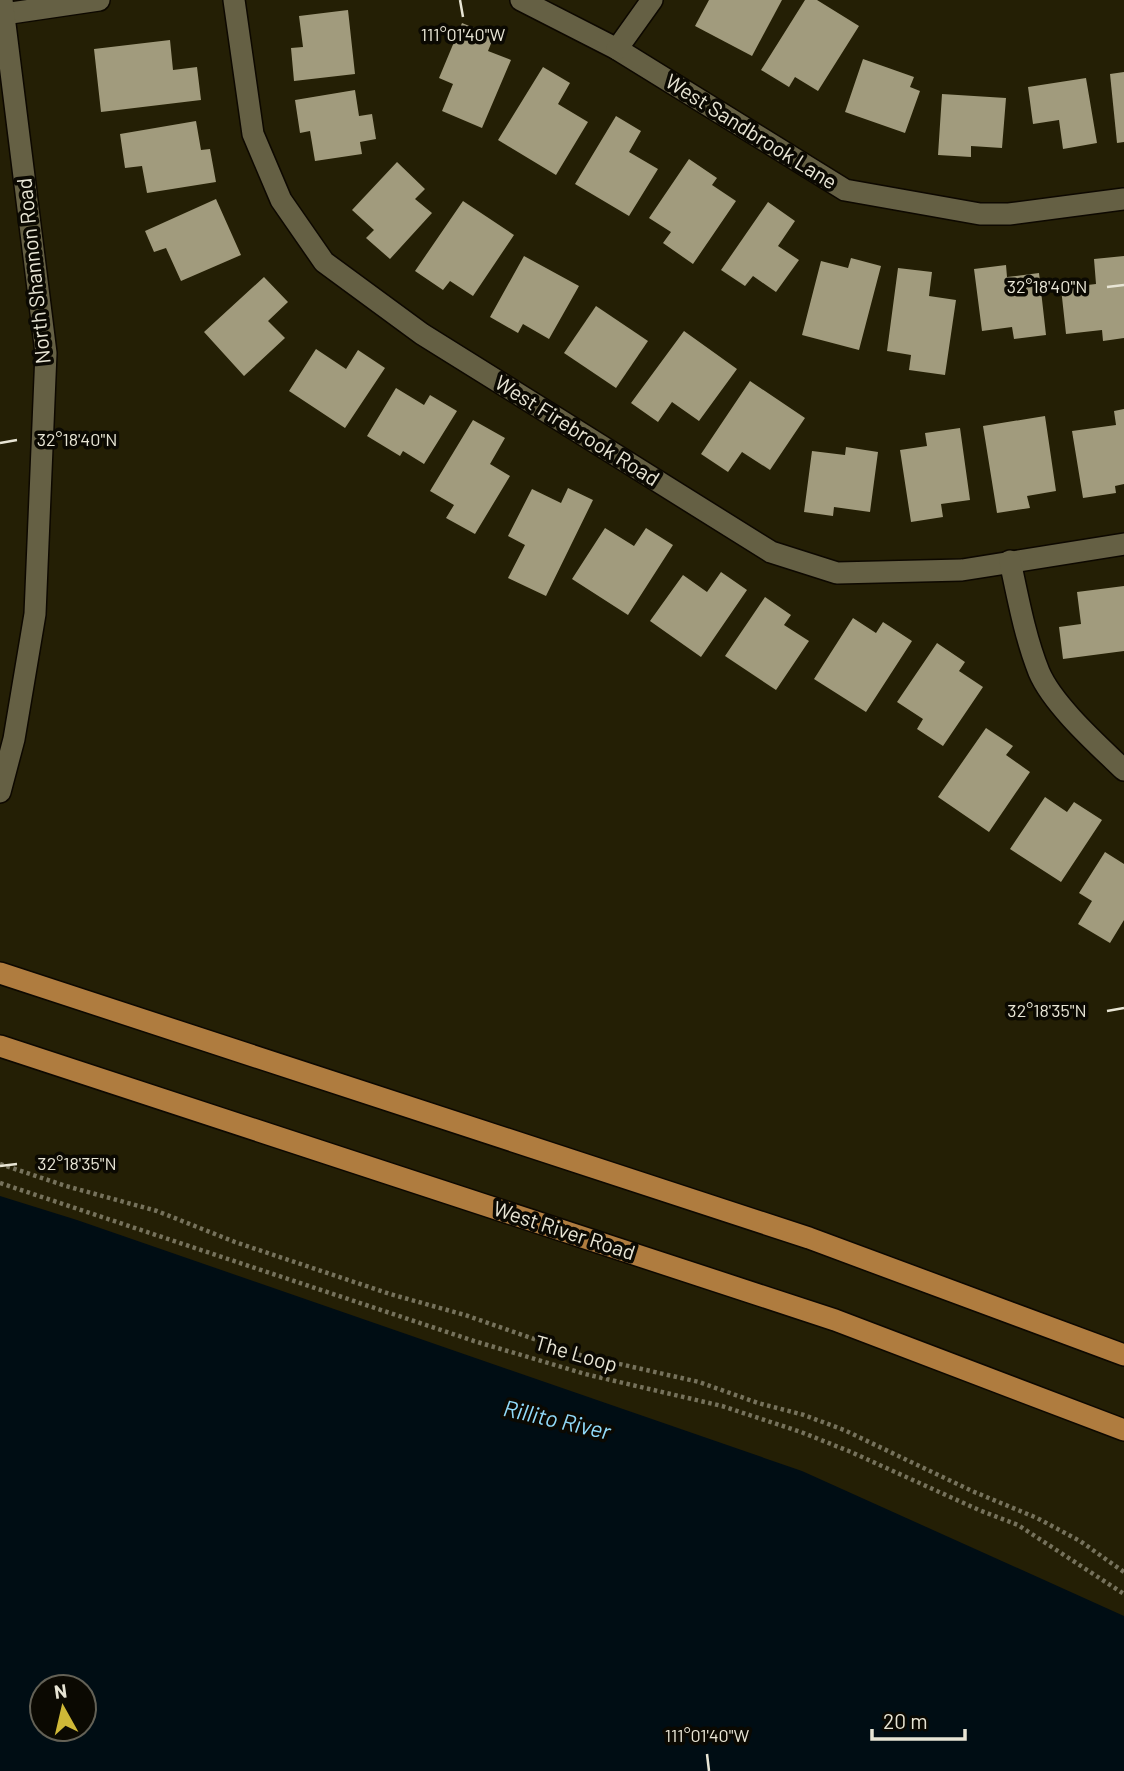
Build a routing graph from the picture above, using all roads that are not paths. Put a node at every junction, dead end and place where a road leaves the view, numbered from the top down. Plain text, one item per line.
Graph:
1 (99, 0) edge
2 (234, 0) edge
3 (521, 0) edge
4 (652, 0) edge
5 (3, 7) edge
6 (617, 49) junction
7 (1124, 199) edge
8 (1124, 544) edge
9 (1010, 561) junction
10 (1124, 770) edge
11 (0, 792) edge
12 (0, 973) edge
13 (0, 1045) edge
14 (1124, 1355) edge
15 (1124, 1430) edge

1 - 5 street
2 - 9 street, West Firebrook Road
3 - 6 street, West Sandbrook Lane
4 - 6 street
5 - 11 street, North Shannon Road
6 - 7 street, West Sandbrook Lane
8 - 9 street, West Firebrook Road
9 - 10 street
12 - 14 main road
13 - 15 main road, West River Road

